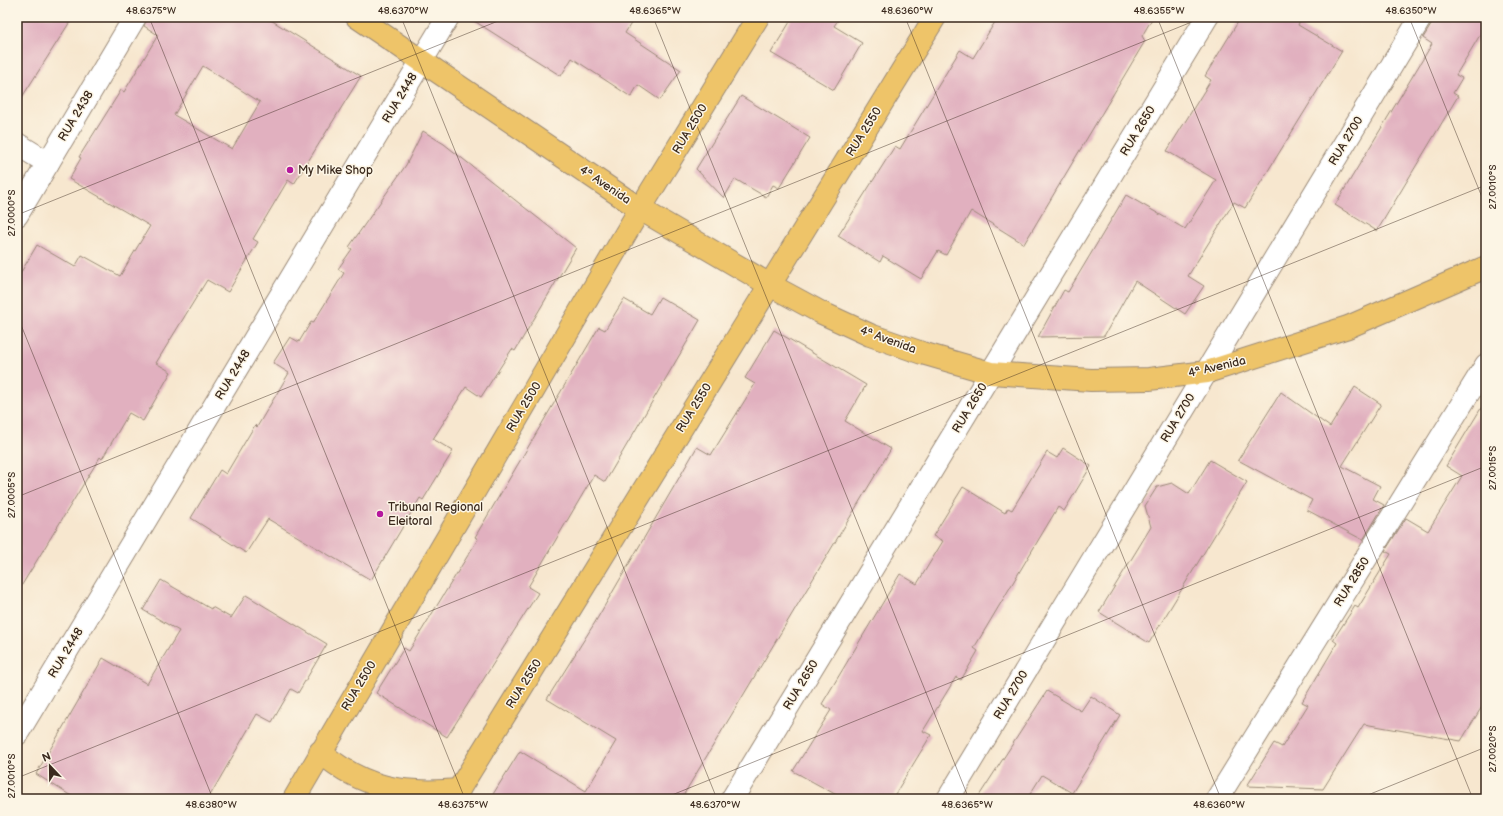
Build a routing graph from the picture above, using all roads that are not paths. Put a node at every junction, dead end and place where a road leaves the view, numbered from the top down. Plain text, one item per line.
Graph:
1 (135, 17) edge
2 (357, 17) edge
3 (448, 17) edge
4 (758, 17) edge
5 (935, 17) edge
6 (1207, 17) edge
7 (1422, 17) edge
8 (422, 61) junction
9 (17, 144) edge
10 (48, 164) junction
11 (640, 209) junction
12 (17, 215) edge
13 (1486, 267) edge
14 (770, 285) junction
15 (1486, 365) edge
16 (1207, 372) junction
17 (991, 373) junction
18 (17, 734) edge
19 (320, 752) junction
20 (456, 795) edge
21 (294, 799) edge
22 (732, 799) edge
23 (948, 799) edge
24 (1217, 799) edge

1 - 10 street, RUA 2438
2 - 8 main road, 4ª Avenida
3 - 8 street, RUA 2448
4 - 11 main road, RUA 2500
5 - 14 main road, RUA 2550
6 - 17 street, RUA 2650
7 - 16 street, RUA 2700
8 - 11 main road, 4ª Avenida
8 - 18 street, RUA 2448
9 - 10 street
10 - 12 street, RUA 2438
11 - 14 main road, 4ª Avenida
11 - 19 main road, RUA 2500
13 - 16 main road, 4ª Avenida
14 - 17 main road, 4ª Avenida
14 - 20 main road, RUA 2550
15 - 24 street, RUA 2850
16 - 17 main road, 4ª Avenida
16 - 23 street, RUA 2700
17 - 22 street, RUA 2650
19 - 20 main road
19 - 21 main road, RUA 2500

